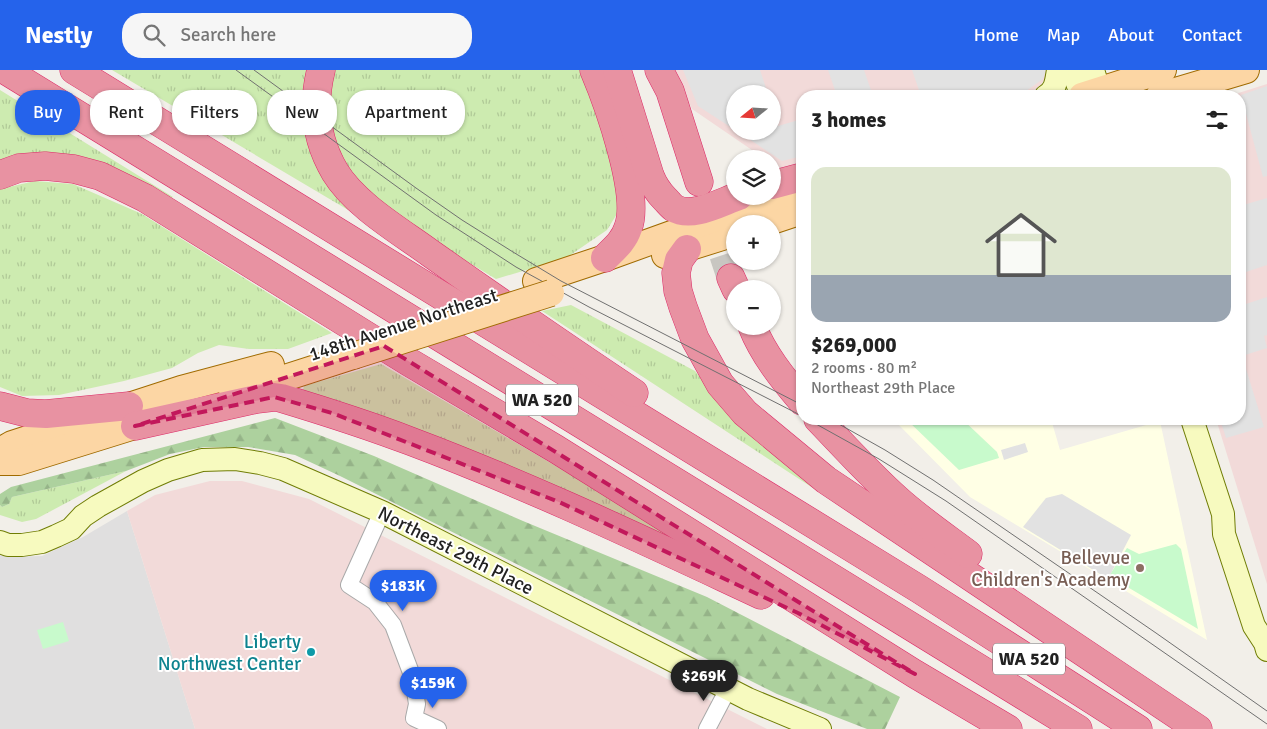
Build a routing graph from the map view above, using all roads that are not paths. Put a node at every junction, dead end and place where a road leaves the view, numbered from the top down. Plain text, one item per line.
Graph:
1 (5, 70) edge
2 (74, 70) edge
3 (321, 70) edge
4 (594, 70) edge
5 (617, 70) edge
6 (659, 70) edge
7 (1058, 70) edge
8 (1072, 70) edge
9 (1163, 70) edge
10 (1246, 70) edge
11 (1052, 90) edge
12 (1091, 90) edge
13 (1179, 90) edge
14 (0, 175) edge
15 (796, 179) edge
16 (699, 182) dead end
17 (781, 183) edge
18 (796, 189) edge
19 (726, 201) edge
20 (796, 213) edge
21 (781, 218) edge
22 (726, 236) edge
23 (688, 249) junction
24 (605, 258) junction
25 (543, 287) junction
26 (757, 335) edge
27 (796, 394) edge
28 (0, 406) edge
29 (132, 416) junction
30 (824, 425) edge
31 (1194, 425) edge
32 (0, 451) edge
33 (0, 462) edge
34 (382, 512) junction
35 (83, 516) junction
36 (0, 530) edge
37 (0, 542) edge
38 (919, 589) junction
39 (1266, 647) edge
40 (915, 674) junction
41 (728, 689) junction
42 (438, 729) edge
43 (707, 729) edge
44 (820, 729) edge
45 (1008, 729) edge
46 (1078, 729) edge
47 (1138, 729) edge
48 (1198, 729) edge
49 (1216, 729) edge

1 - 46 highway, WA 520
2 - 38 highway, WA 520
3 - 38 highway
4 - 24 highway
5 - 19 highway
6 - 16 highway
7 - 11 street
8 - 12 street
9 - 12 main road
10 - 13 main road
14 - 40 highway
15 - 17 highway
18 - 24 main road, 148th Avenue Northeast
20 - 21 main road
22 - 23 main road, 148th Avenue Northeast
23 - 25 main road, 148th Avenue Northeast
23 - 48 highway
24 - 25 main road, 148th Avenue Northeast
25 - 29 main road, 148th Avenue Northeast, bridge
26 - 27 highway
28 - 29 highway
29 - 32 main road, 148th Avenue Northeast
29 - 33 main road, 148th Avenue Northeast
29 - 40 highway
30 - 49 highway
31 - 39 street
34 - 35 street, Northeast 29th Place
34 - 41 street, Northeast 29th Place
34 - 42 street
35 - 36 street, Northeast 29th Place
35 - 37 street, Northeast 29th Place
38 - 47 highway, WA 520
40 - 45 highway
41 - 43 street
41 - 44 street, Northeast 29th Place

